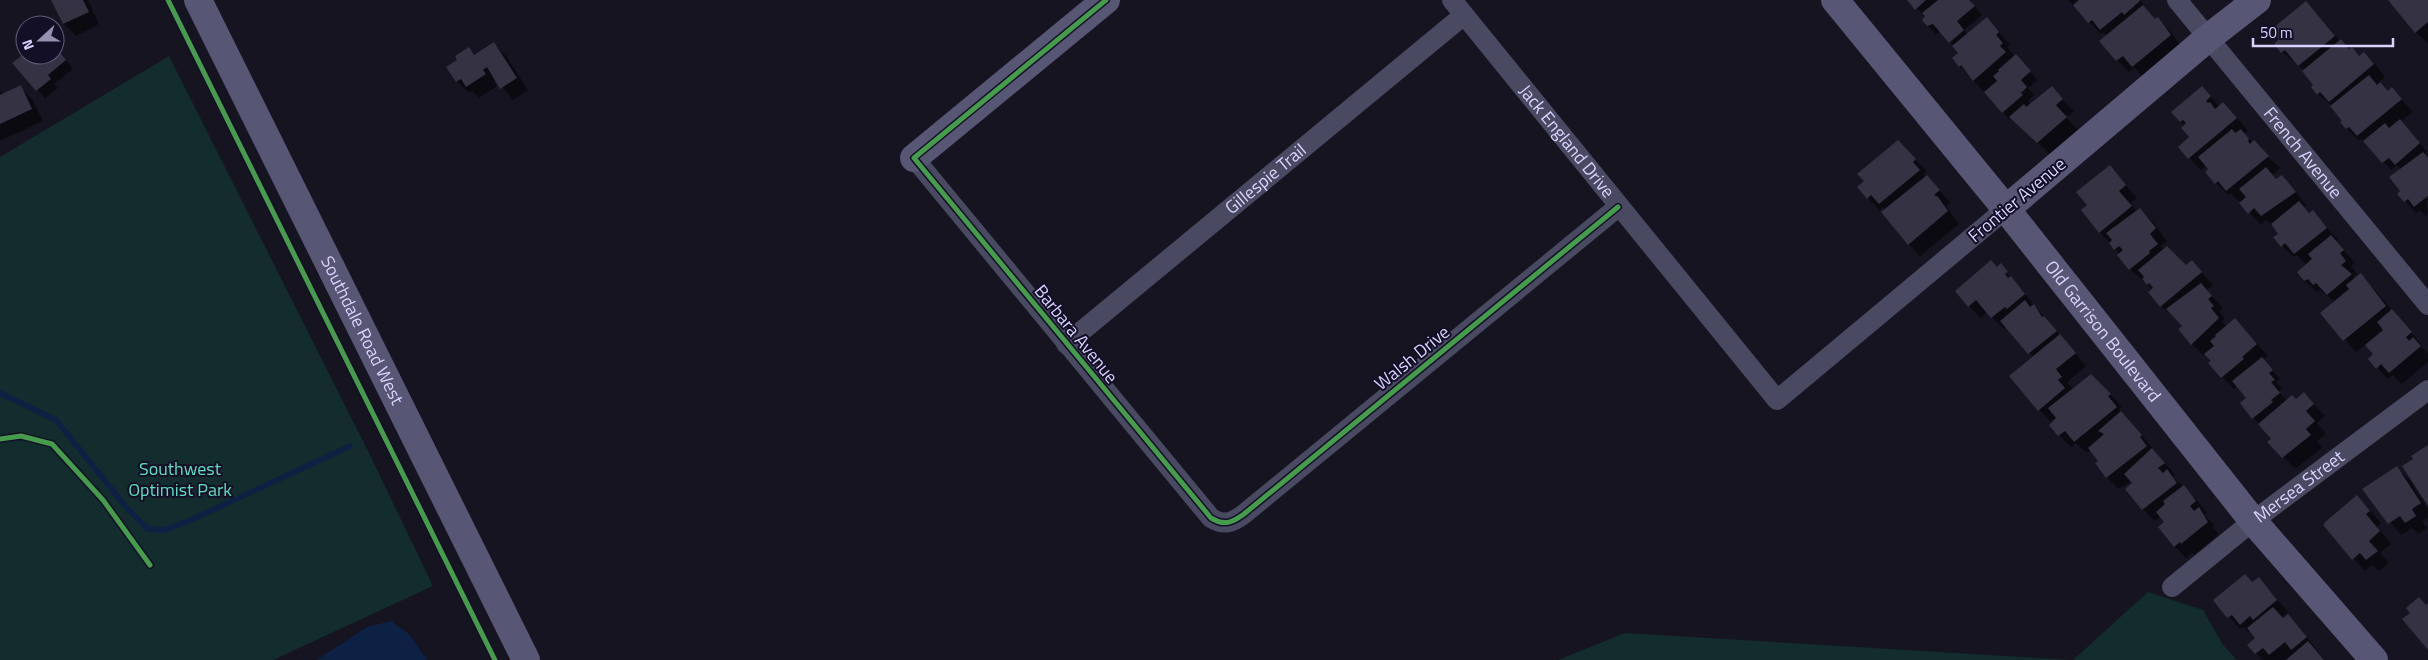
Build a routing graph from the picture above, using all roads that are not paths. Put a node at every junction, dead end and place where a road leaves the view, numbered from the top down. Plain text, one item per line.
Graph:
1 (198, 0) edge
2 (1106, 0) edge
3 (1835, 0) edge
4 (2176, 0) edge
5 (2257, 0) edge
6 (1458, 7) edge
7 (2208, 38) junction
8 (914, 158) joint
9 (1618, 207) junction
10 (2006, 209) junction
11 (2428, 305) edge
12 (1066, 344) junction
13 (2428, 390) edge
14 (1776, 400) joint
15 (2253, 521) junction
16 (1221, 524) joint
17 (2172, 587) dead end
18 (526, 660) edge
19 (2374, 660) edge

1 - 18 street, Southdale Road West
2 - 8 street
3 - 10 street, Old Garrison Boulevard
4 - 7 street, French Avenue
5 - 7 street, Frontier Avenue
6 - 9 street, Jack England Drive
6 - 12 street, Gillespie Trail
7 - 10 street, Frontier Avenue
7 - 11 street, French Avenue
8 - 12 street, Barbara Avenue
9 - 14 street, Jack England Drive
9 - 16 street, Walsh Drive
10 - 14 street, Frontier Avenue
10 - 15 street, Old Garrison Boulevard
12 - 16 street, Barbara Avenue
13 - 15 street, Mersea Street
15 - 17 street, Mersea Street
15 - 19 street, Old Garrison Boulevard

